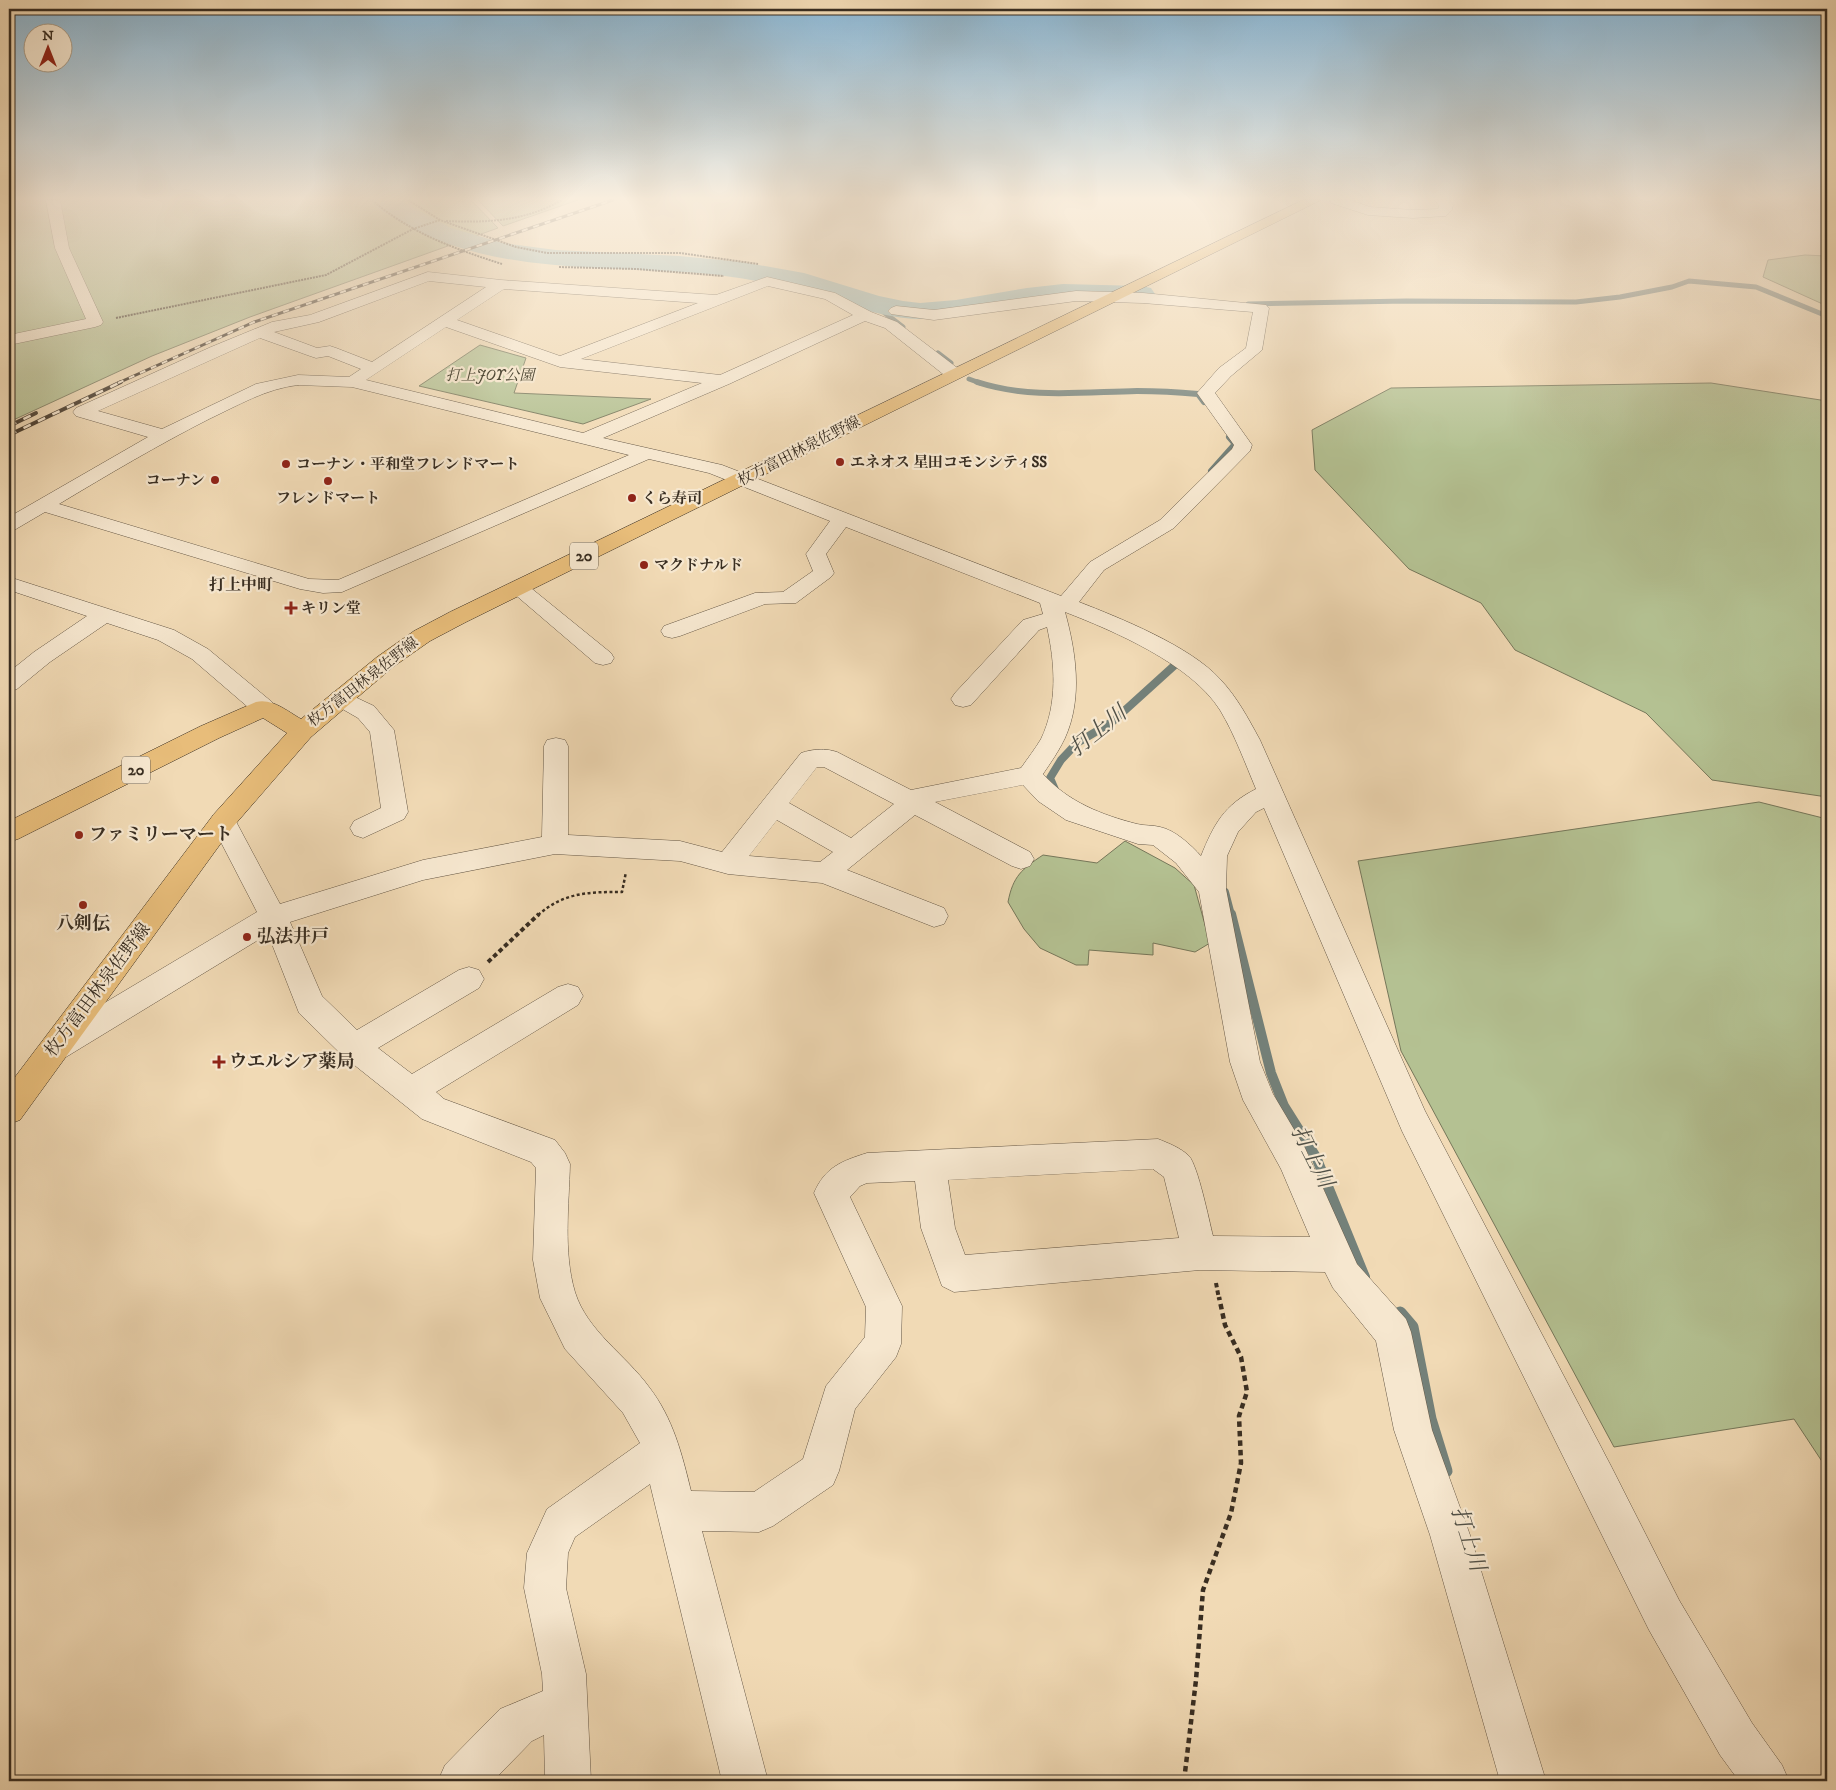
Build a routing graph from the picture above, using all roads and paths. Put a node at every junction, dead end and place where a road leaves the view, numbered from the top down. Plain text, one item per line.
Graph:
1 (78, 284) edge
2 (291, 284) edge
3 (408, 284) edge
4 (497, 284) edge
5 (501, 284) junction
6 (760, 284) edge
7 (778, 284) edge
8 (1138, 284) edge
9 (1110, 297) junction
10 (718, 300) junction
11 (896, 311) dead end
12 (864, 314) junction
13 (444, 321) junction
14 (95, 322) junction
15 (260, 333) junction
16 (9, 340) edge
17 (560, 362) junction
18 (373, 368) junction
19 (954, 374) junction
20 (723, 380) junction
21 (352, 382) junction
22 (162, 435) junction
23 (584, 439) junction
24 (648, 453) junction
25 (743, 479) junction
26 (43, 505) junction
27 (843, 517) junction
28 (9, 526) edge
29 (9, 583) edge
30 (519, 588) junction
31 (1057, 607) junction
32 (104, 615) junction
33 (672, 631) dead end
34 (603, 658) dead end
35 (9, 684) edge
36 (340, 698) junction
37 (963, 699) dead end
38 (264, 708) junction
39 (302, 731) junction
40 (556, 746) dead end
41 (1029, 775) junction
42 (1271, 793) junction
43 (912, 803) junction
44 (773, 806) junction
45 (224, 821) junction
46 (363, 828) dead end
47 (9, 832) edge
48 (555, 844) junction
49 (630, 848) junction
50 (852, 850) junction
51 (1022, 859) dead end
52 (728, 864) junction
53 (825, 873) junction
54 (1212, 889) junction
55 (934, 916) dead end
56 (272, 917) junction
57 (469, 979) joint
58 (568, 996) dead end
59 (354, 1047) junction
60 (55, 1048) junction
61 (410, 1091) junction
62 (14, 1097) edge
63 (930, 1166) junction
64 (1205, 1253) junction
65 (1335, 1255) junction
66 (662, 1452) junction
67 (678, 1511) junction
68 (565, 1704) junction
69 (461, 1781) edge
70 (568, 1781) edge
71 (745, 1781) edge
72 (1184, 1781) edge
73 (1523, 1781) edge
74 (1766, 1781) edge

1 - 14 street
2 - 14 path
3 - 15 street
4 - 5 street
5 - 10 street
5 - 13 street
6 - 10 street
7 - 12 street
8 - 9 main road, 枚方富田林泉佐野線 / 20
9 - 11 street
9 - 19 main road, 枚方富田林泉佐野線 / 20
9 - 31 street
10 - 17 street
12 - 19 street
12 - 20 street
13 - 17 street
13 - 18 street
14 - 16 street
15 - 18 street
15 - 22 street
17 - 20 street
18 - 21 street
19 - 25 main road, 枚方富田林泉佐野線 / 20
20 - 23 street
21 - 22 street
21 - 23 street
22 - 26 street
23 - 24 street
24 - 25 street
24 - 26 street
25 - 27 street
25 - 30 main road, 枚方富田林泉佐野線 / 20
26 - 28 street
27 - 31 street
27 - 33 street
29 - 32 street
30 - 34 street
30 - 36 main road, 枚方富田林泉佐野線 / 20
31 - 37 street
31 - 41 street
31 - 42 street
32 - 35 street
32 - 38 street
36 - 39 main road, 枚方富田林泉佐野線 / 20
36 - 46 street
38 - 39 main road, 枚方富田林泉佐野線
38 - 47 main road, 20
39 - 45 main road, 枚方富田林泉佐野線 / 20
40 - 48 street
41 - 43 street
41 - 54 street
42 - 54 street
42 - 74 street
43 - 44 street
43 - 50 street
43 - 51 street
44 - 50 street
44 - 52 street
45 - 56 street
45 - 60 main road, 枚方富田林泉佐野線 / 20
48 - 49 street
48 - 56 street
49 - 52 street
49 - 57 path
50 - 53 street
52 - 53 street
53 - 55 street
54 - 65 street
56 - 59 street
56 - 60 street
57 - 59 street
58 - 61 street
59 - 61 street
60 - 62 main road, 枚方富田林泉佐野線 / 20
61 - 66 street
63 - 64 street
63 - 64 street
63 - 67 street
64 - 65 street
64 - 72 path
65 - 73 street
66 - 67 street
66 - 68 street
67 - 71 street
68 - 69 street
68 - 70 street

